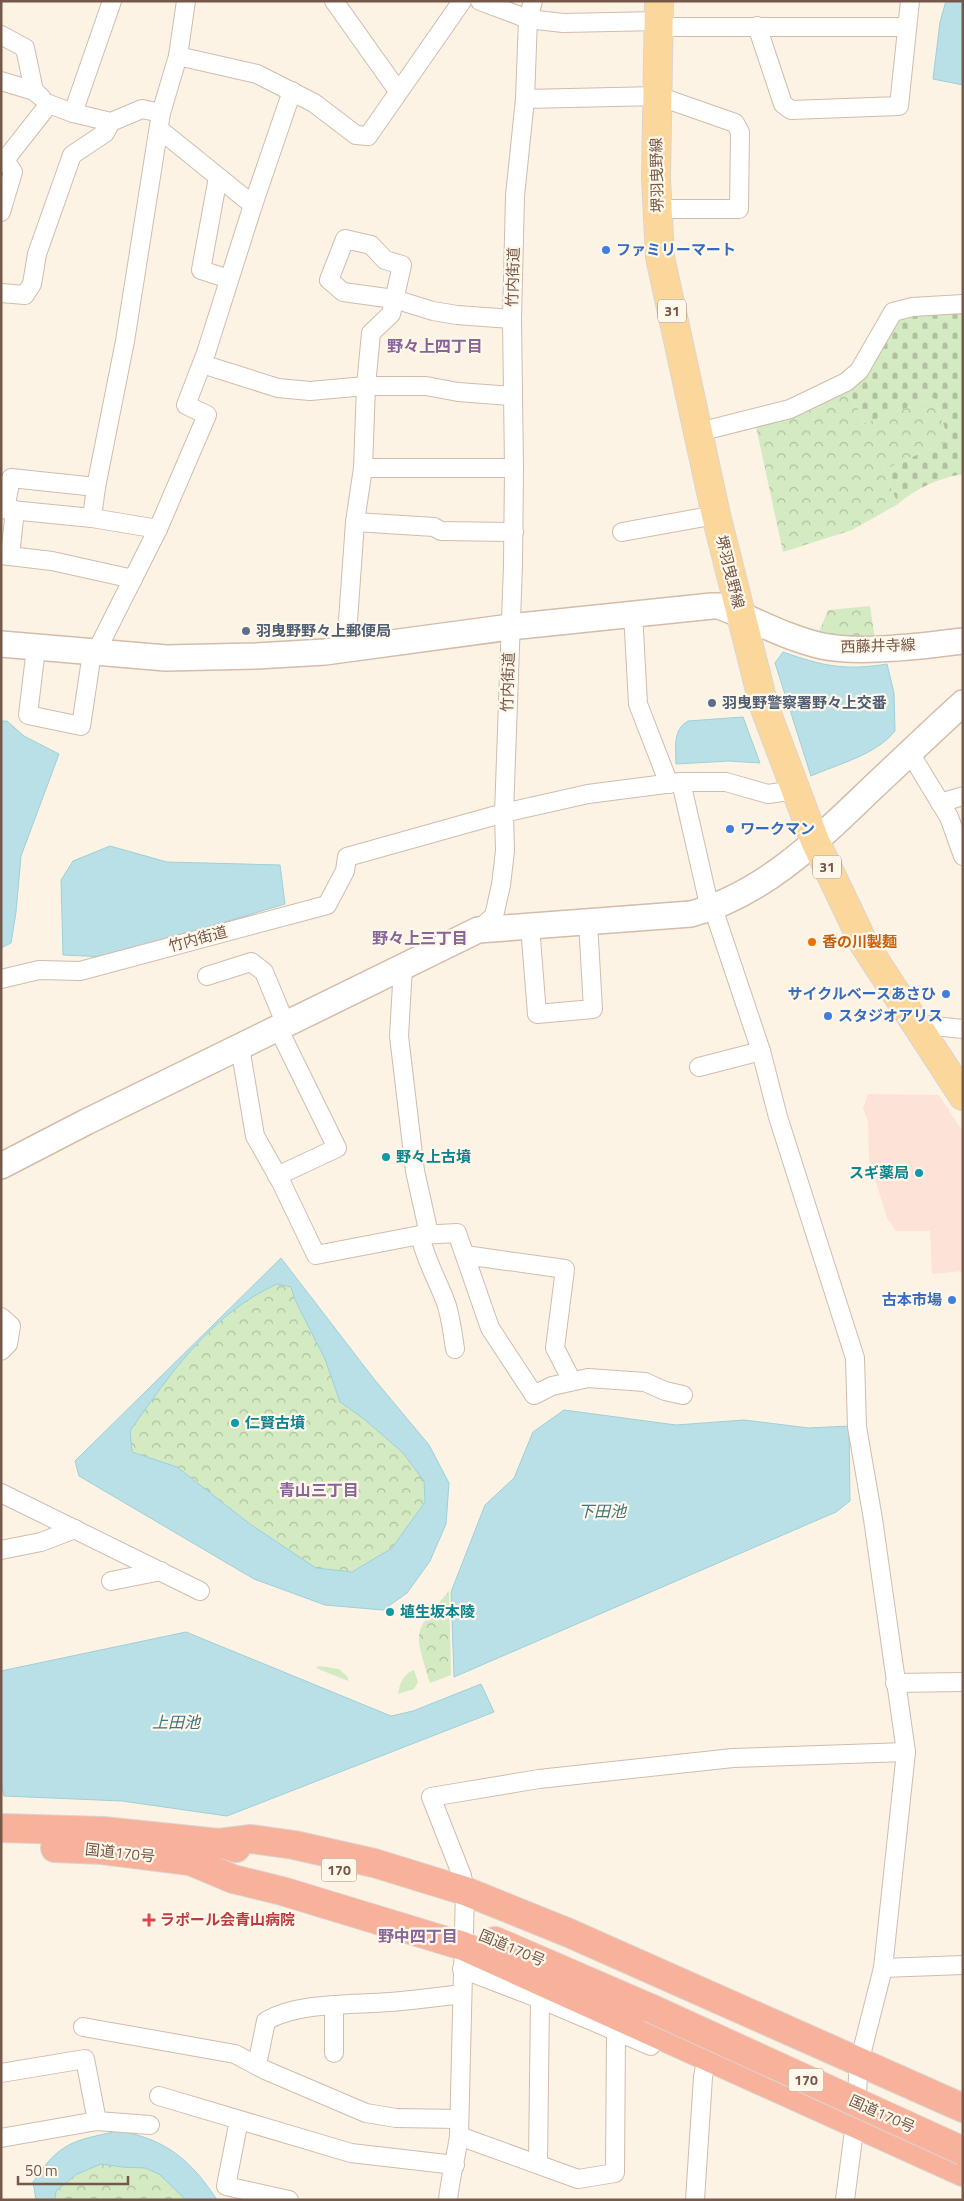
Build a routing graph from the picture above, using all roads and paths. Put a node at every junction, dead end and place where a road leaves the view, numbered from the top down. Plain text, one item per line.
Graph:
1 (112, 1) edge
2 (186, 1) edge
3 (334, 1) edge
4 (462, 1) edge
5 (480, 1) edge
6 (533, 1) edge
7 (910, 1) edge
8 (659, 16) edge
9 (528, 19) junction
10 (756, 26) junction
11 (907, 27) junction
12 (1, 35) edge
13 (178, 56) junction
14 (1, 80) edge
15 (34, 91) junction
16 (292, 91) junction
17 (398, 91) junction
18 (658, 96) junction
19 (525, 99) junction
20 (49, 104) junction
21 (72, 113) junction
22 (160, 121) junction
23 (111, 122) junction
24 (3, 160) edge
25 (218, 177) junction
26 (253, 205) junction
27 (657, 209) junction
28 (1, 212) edge
29 (229, 280) junction
30 (1, 293) edge
31 (963, 304) edge
32 (512, 319) junction
33 (202, 364) junction
34 (366, 386) junction
35 (512, 396) junction
36 (699, 432) junction
37 (363, 468) junction
38 (514, 468) junction
39 (96, 487) junction
40 (7, 510) edge
41 (716, 515) junction
42 (92, 518) junction
43 (354, 522) junction
44 (158, 528) junction
45 (514, 532) junction
46 (622, 532) dead end
47 (6, 555) edge
48 (133, 580) junction
49 (633, 614) junction
50 (740, 614) junction
51 (510, 627) junction
52 (963, 640) edge
53 (1, 644) edge
54 (36, 648) junction
55 (346, 649) junction
56 (94, 653) junction
57 (963, 703) edge
58 (910, 753) junction
59 (675, 783) junction
60 (796, 790) junction
61 (963, 796) edge
62 (940, 802) junction
63 (504, 813) junction
64 (816, 841) junction
65 (963, 856) edge
66 (711, 909) junction
67 (588, 922) junction
68 (530, 926) junction
69 (478, 930) junction
70 (403, 967) junction
71 (207, 976) dead end
72 (1, 979) edge
73 (916, 1024) junction
74 (282, 1026) junction
75 (963, 1030) edge
76 (240, 1047) junction
77 (761, 1051) junction
78 (699, 1067) dead end
79 (963, 1096) edge
80 (1, 1166) edge
81 (277, 1176) junction
82 (425, 1235) junction
83 (465, 1255) junction
84 (1, 1317) edge
85 (454, 1349) dead end
86 (1, 1351) edge
87 (572, 1380) junction
88 (683, 1395) dead end
89 (1, 1493) edge
90 (75, 1529) junction
91 (1, 1550) edge
92 (161, 1571) junction
93 (111, 1581) dead end
94 (200, 1591) dead end
95 (963, 1682) edge
96 (895, 1683) junction
97 (906, 1752) junction
98 (1, 1828) edge
99 (1, 1846) edge
100 (463, 1929) junction
101 (963, 1965) edge
102 (883, 1968) junction
103 (462, 1994) junction
104 (540, 1999) junction
105 (654, 1999) junction
106 (334, 2005) junction
107 (83, 2027) dead end
108 (616, 2031) junction
109 (695, 2051) junction
110 (334, 2053) dead end
111 (859, 2063) junction
112 (257, 2066) junction
113 (1, 2073) edge
114 (159, 2096) dead end
115 (963, 2108) edge
116 (240, 2120) junction
117 (97, 2121) junction
118 (855, 2124) junction
119 (150, 2125) dead end
120 (459, 2127) junction
121 (963, 2131) edge
122 (1, 2138) edge
123 (963, 2151) edge
124 (538, 2164) junction
125 (455, 2165) junction
126 (963, 2172) edge
127 (289, 2200) edge
128 (448, 2200) edge
129 (695, 2200) edge
130 (845, 2200) edge

1 - 21 street
2 - 13 street
3 - 17 street
4 - 17 street
5 - 9 street
6 - 9 street, 竹内街道
7 - 11 street
8 - 9 street
8 - 10 street
8 - 18 main road, 堺羽曳野線 / 31
9 - 19 street, 竹内街道
10 - 11 street
10 - 11 street
12 - 15 street
13 - 16 street
13 - 22 street
14 - 15 street
15 - 20 street
16 - 17 street
16 - 26 street
18 - 19 street
18 - 27 main road, 堺羽曳野線 / 31
18 - 27 street
19 - 32 street, 竹内街道
20 - 21 street
20 - 24 street
21 - 23 street
22 - 23 street
22 - 25 street
22 - 39 street
23 - 30 street
24 - 28 street
25 - 26 street
25 - 29 street
26 - 29 street
27 - 36 main road, 堺羽曳野線 / 31
29 - 33 street
31 - 36 street
32 - 34 street
32 - 35 street, 竹内街道
33 - 34 street
33 - 44 street
34 - 35 street
34 - 37 street
35 - 38 street, 竹内街道
36 - 41 main road, 堺羽曳野線 / 31
37 - 38 street
37 - 43 street
38 - 45 street, 竹内街道
39 - 40 street
39 - 42 street
40 - 42 street
40 - 47 street
41 - 46 street
41 - 50 main road, 堺羽曳野線 / 31
42 - 44 street
43 - 45 street
43 - 55 street
44 - 48 street
45 - 51 street, 竹内街道
47 - 48 street
48 - 56 street
49 - 50 street, 西藤井寺線
49 - 51 street, 西藤井寺線
49 - 59 street
50 - 52 street, 西藤井寺線
50 - 60 main road, 堺羽曳野線 / 31
51 - 55 street, 西藤井寺線
51 - 63 street, 竹内街道
53 - 54 street, 西藤井寺線
54 - 56 street, 西藤井寺線
54 - 56 street
55 - 56 street, 西藤井寺線
57 - 58 street
58 - 62 street
58 - 64 street
59 - 60 street
59 - 63 street
59 - 66 street
60 - 64 main road, 堺羽曳野線 / 31
61 - 62 street
62 - 65 street
63 - 69 street
63 - 72 street, 竹内街道
64 - 66 street
64 - 73 main road, 堺羽曳野線 / 31
66 - 67 street
66 - 77 street
67 - 68 street
67 - 68 street
68 - 69 street
69 - 70 street
70 - 74 street
70 - 82 street
71 - 74 street
73 - 75 street
73 - 79 main road, 堺羽曳野線 / 31
74 - 76 street
74 - 81 street
76 - 80 street
76 - 81 street
77 - 78 street
77 - 96 street
81 - 82 street
82 - 83 street
82 - 85 street
83 - 87 street
83 - 87 street
84 - 86 street
87 - 88 street
89 - 90 street
90 - 91 street
90 - 92 street
92 - 93 street
92 - 94 street
95 - 96 street
96 - 97 street
97 - 100 street
97 - 102 street
98 - 100 highway, 国道170号
99 - 100 highway, 国道170号 / 170
100 - 103 street
100 - 104 street
100 - 105 highway, 国道170号 / 170
100 - 109 highway
100 - 111 highway
101 - 102 street
102 - 111 street
103 - 106 street
103 - 120 street
104 - 108 street
104 - 124 street
105 - 121 highway, 国道170号 / 170
105 - 123 highway, 国道170号 / 170, bridge
106 - 110 street
106 - 112 street
107 - 112 street
108 - 109 street
108 - 124 street
109 - 118 highway
109 - 129 street
111 - 115 highway
111 - 118 street
112 - 120 street
113 - 117 street
114 - 116 street
116 - 125 street
116 - 127 street
117 - 119 street
117 - 122 street
118 - 126 highway
118 - 130 street
120 - 124 street
120 - 125 street
125 - 128 street

